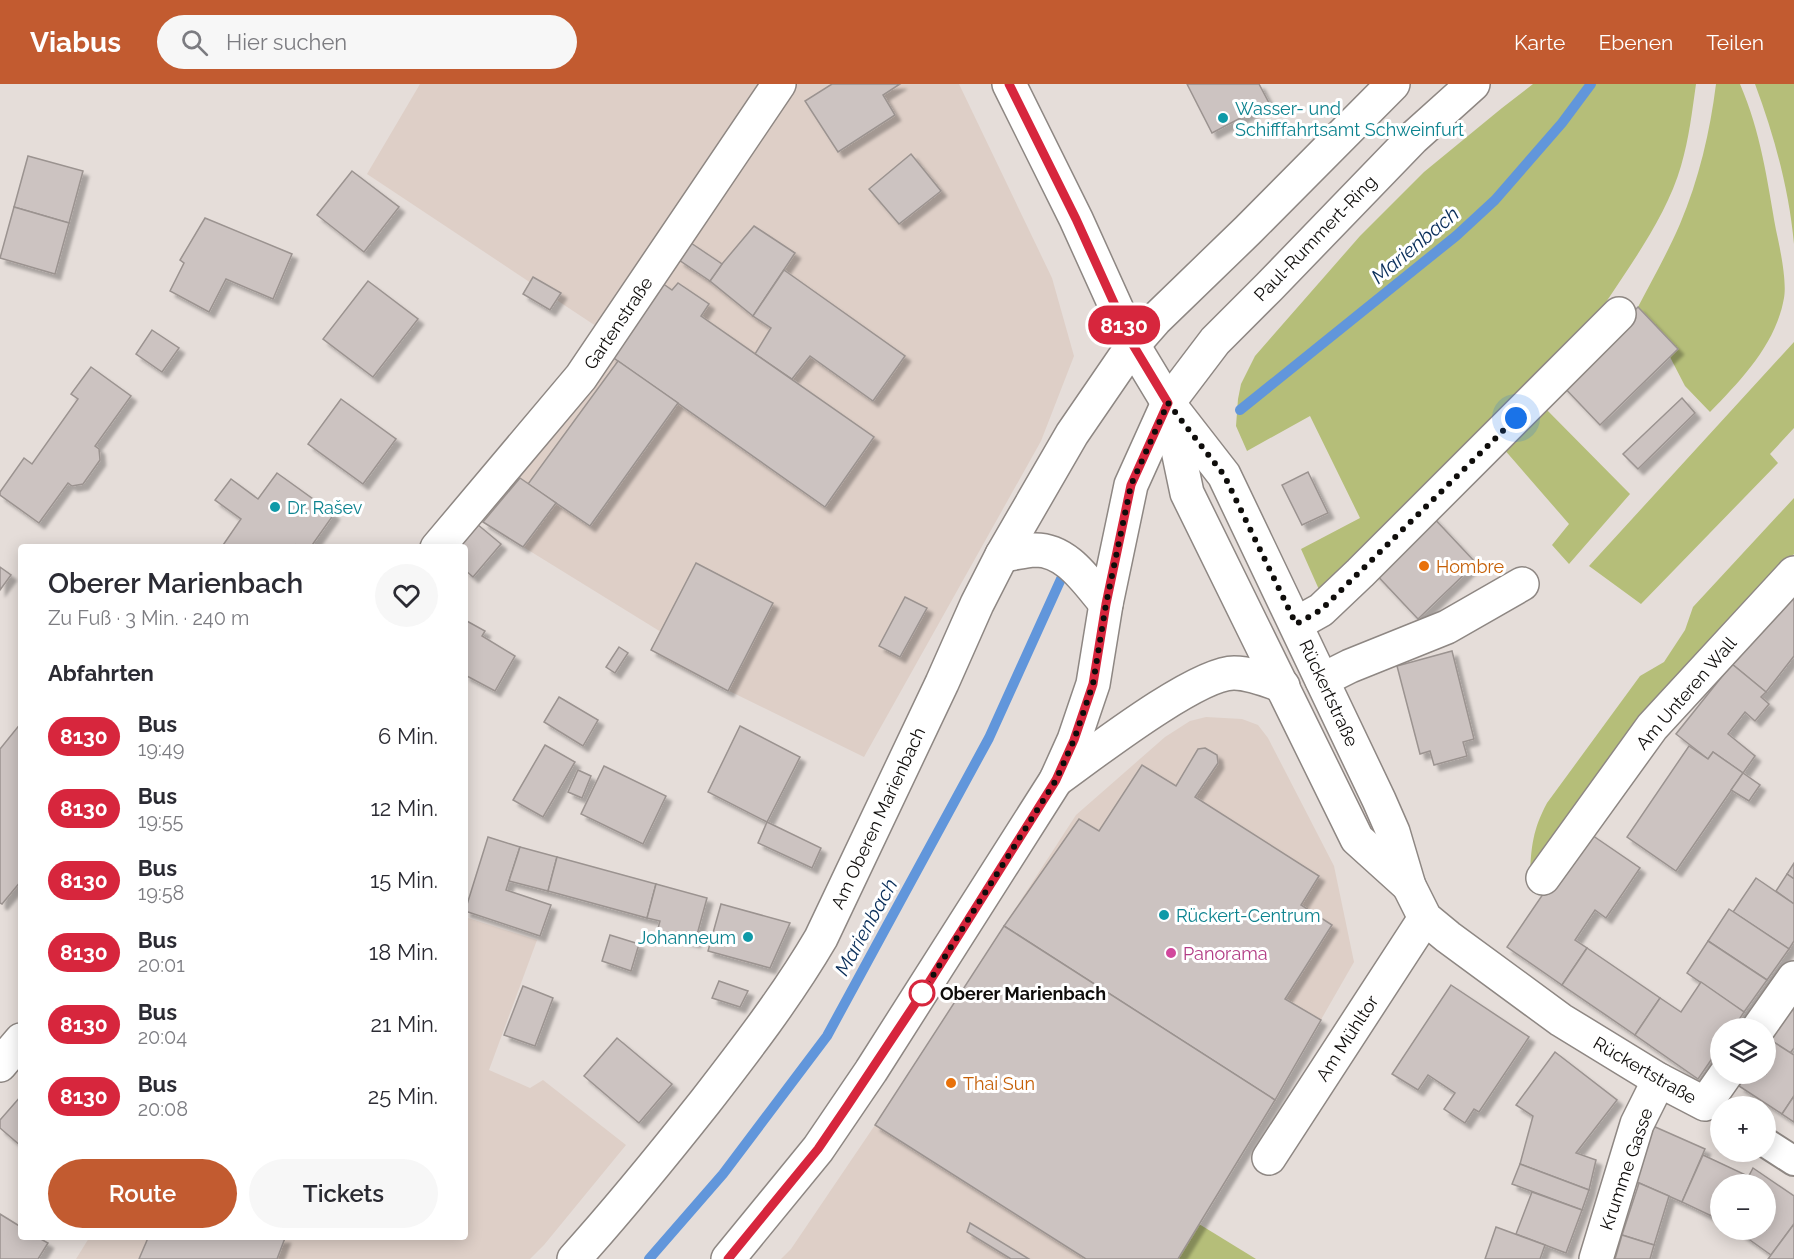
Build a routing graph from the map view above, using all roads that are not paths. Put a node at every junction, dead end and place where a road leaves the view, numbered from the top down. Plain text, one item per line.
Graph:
1 (1009, 84) edge
2 (1393, 84) edge
3 (1473, 84) edge
4 (775, 90) edge
5 (1619, 315) dead end
6 (1133, 345) junction
7 (1168, 403) junction
8 (440, 544) edge
9 (1002, 555) junction
10 (1794, 573) edge
11 (1522, 584) dead end
12 (1106, 604) junction
13 (1296, 624) junction
14 (1322, 680) junction
15 (1283, 686) junction
16 (1056, 780) junction
17 (1543, 878) dead end
18 (1410, 886) junction
19 (1425, 918) junction
20 (1794, 978) edge
21 (1766, 1018) edge
22 (18, 1044) edge
23 (0, 1065) edge
24 (1659, 1080) junction
25 (1710, 1107) edge
26 (1776, 1149) edge
27 (1269, 1158) dead end
28 (1794, 1161) edge
29 (573, 1259) edge
30 (728, 1259) edge
31 (1596, 1259) edge

1 - 6 street
2 - 6 street
3 - 7 street, Paul-Rummert-Ring
4 - 8 street, Gartenstraße
5 - 13 street
6 - 7 street
6 - 9 street, Am Oberen Marienbach
7 - 12 street
7 - 13 street, Rückertstraße
7 - 15 street, Rückertstraße
9 - 12 street
9 - 29 street, Am Oberen Marienbach
10 - 17 street, Am Unteren Wall
11 - 14 street
12 - 16 street
13 - 14 street, Rückertstraße
14 - 18 street, Rückertstraße
15 - 16 street
15 - 18 street, Rückertstraße
16 - 30 street
18 - 19 street, Rückertstraße
19 - 24 street, Rückertstraße
19 - 27 street, Am Mühltor
20 - 21 street
22 - 23 street
24 - 25 street, Rückertstraße
24 - 31 street, Krumme Gasse
26 - 28 street

